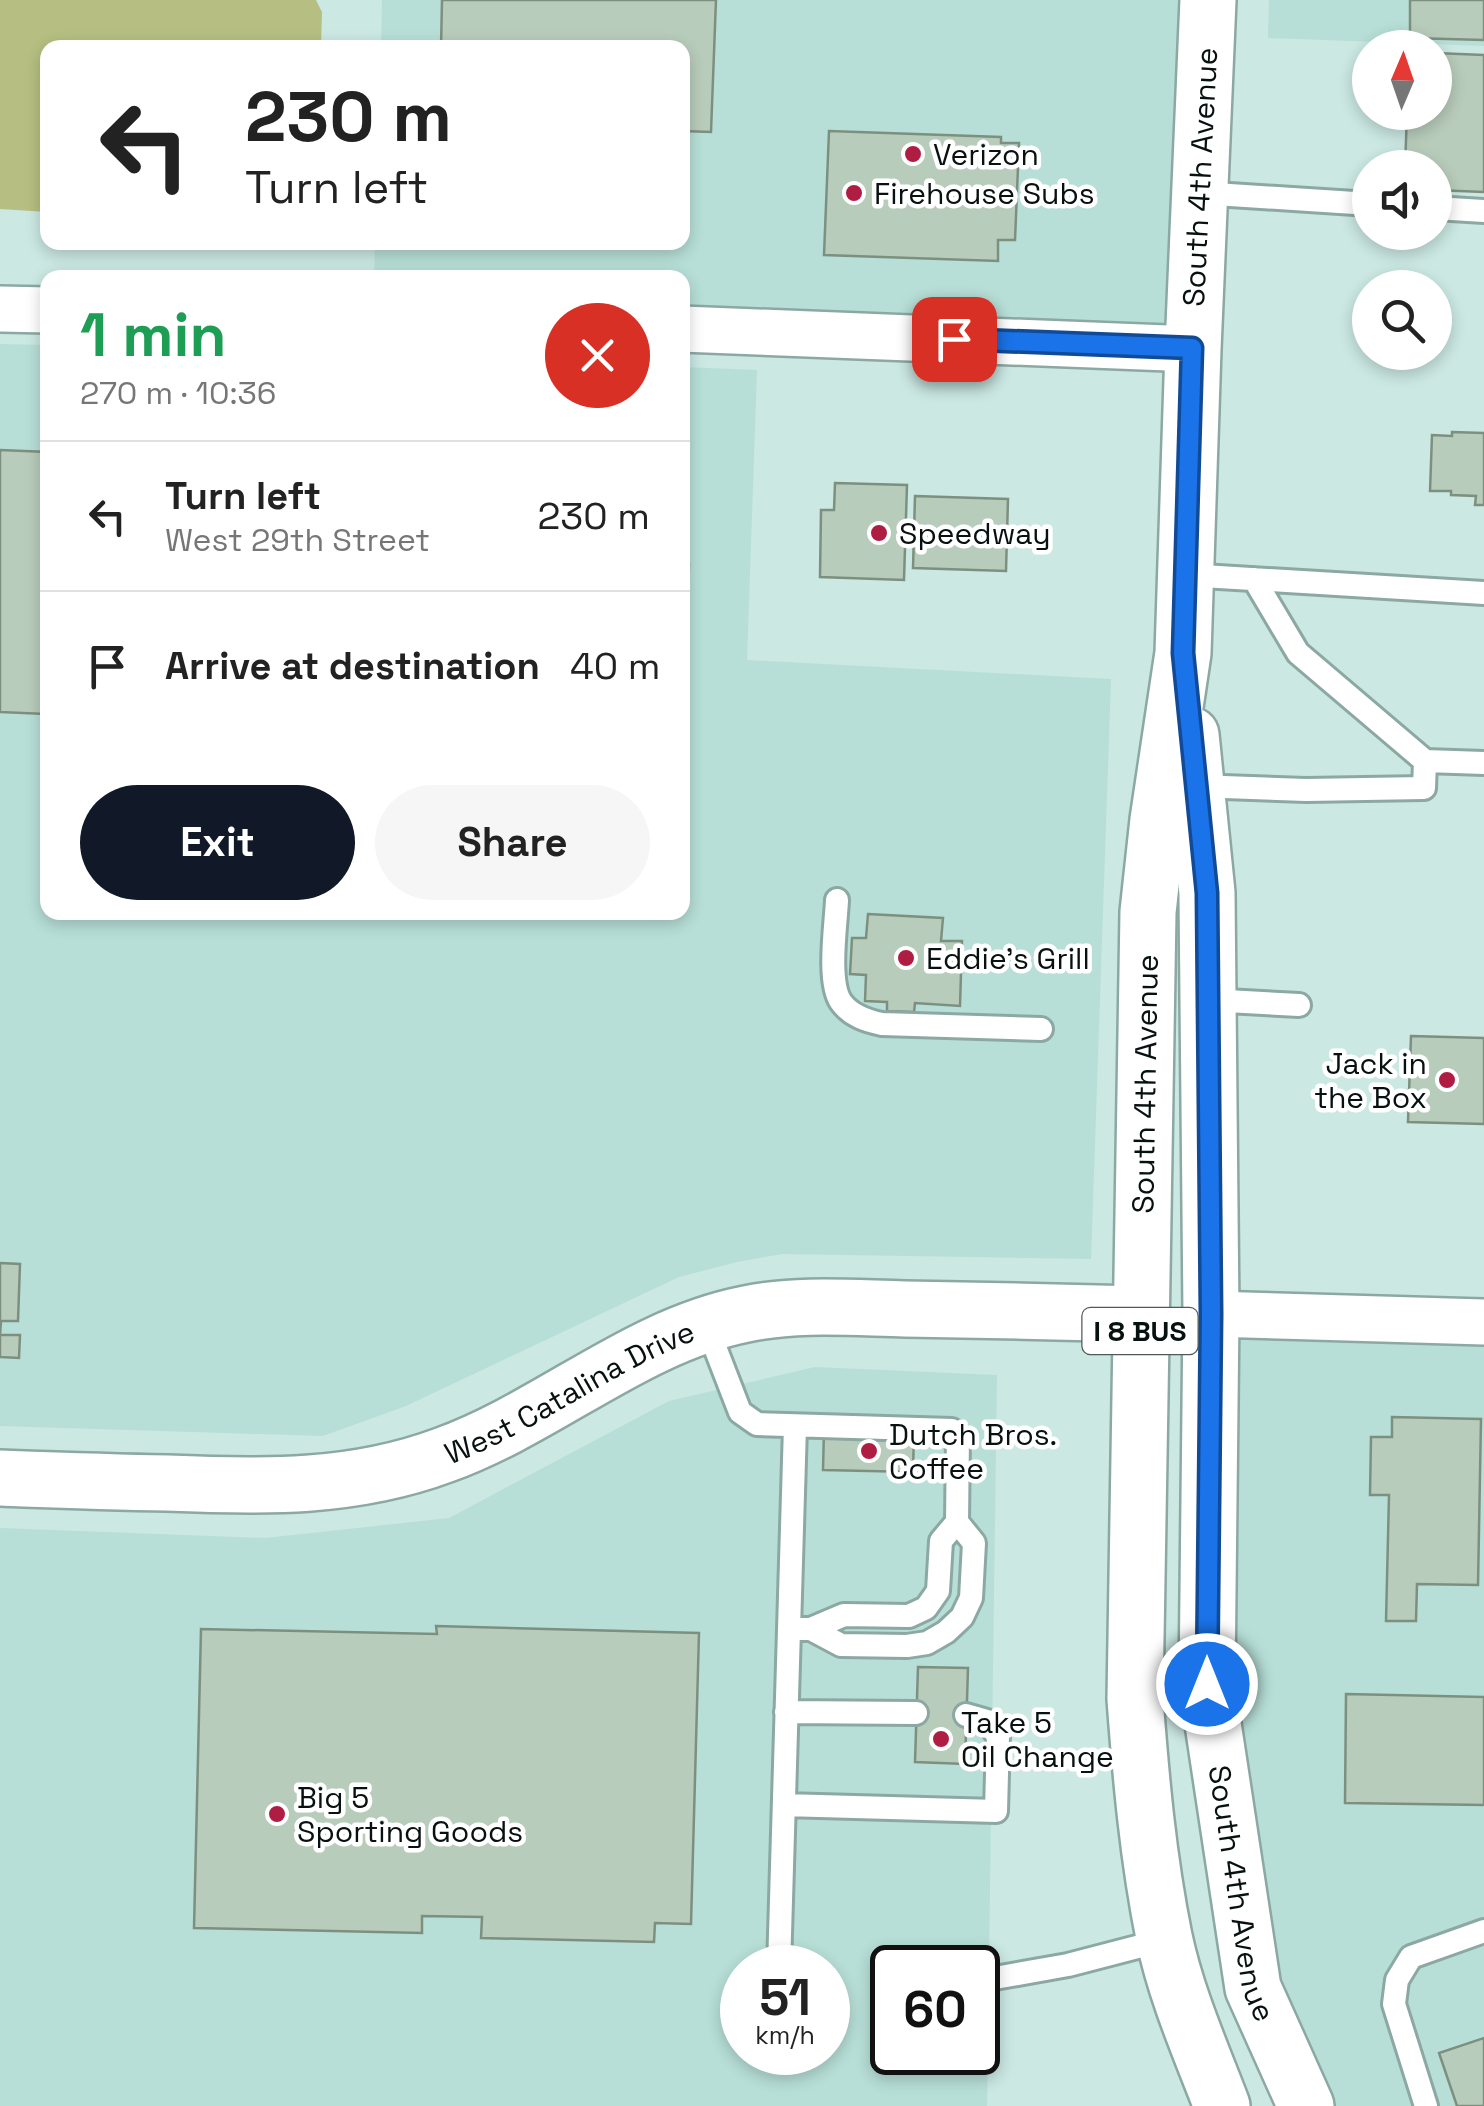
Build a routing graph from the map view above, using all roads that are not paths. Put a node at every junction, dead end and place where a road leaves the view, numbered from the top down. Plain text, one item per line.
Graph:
1 (1208, 0) edge
2 (1198, 193) junction
3 (1352, 203) edge
4 (1452, 209) edge
5 (1484, 211) edge
6 (0, 309) edge
7 (40, 310) edge
8 (690, 329) edge
9 (1192, 348) junction
10 (1186, 575) junction
11 (1254, 579) junction
12 (1484, 593) edge
13 (1183, 653) junction
14 (1425, 761) junction
15 (1484, 763) edge
16 (1196, 786) junction
17 (836, 900) dead end
18 (1208, 1000) junction
19 (1298, 1004) dead end
20 (1041, 1029) dead end
21 (1140, 1314) junction
22 (1211, 1314) junction
23 (1484, 1322) edge
24 (706, 1324) junction
25 (795, 1426) junction
26 (0, 1478) edge
27 (957, 1522) junction
28 (800, 1629) junction
29 (786, 1712) junction
30 (916, 1713) dead end
31 (966, 1715) dead end
32 (784, 1806) junction
33 (1484, 1931) edge
34 (1165, 1940) junction
35 (780, 1945) edge
36 (1000, 1977) edge
37 (1222, 2106) edge
38 (1306, 2106) edge
39 (1426, 2106) edge

1 - 2 main road, South 4th Avenue / I 8 BUS
2 - 3 lane
2 - 9 main road, South 4th Avenue / I 8 BUS
4 - 5 lane
6 - 7 street
8 - 9 street
9 - 10 main road, South 4th Avenue / I 8 BUS
10 - 11 lane
10 - 13 main road, South 4th Avenue / I 8 BUS
11 - 12 lane
11 - 14 lane
13 - 16 main road, South 4th Avenue / I 8 BUS
13 - 21 main road, South 4th Avenue / I 8 BUS
14 - 15 lane
14 - 16 lane
16 - 18 main road, South 4th Avenue / I 8 BUS
17 - 20 lane
18 - 19 lane
18 - 22 main road, South 4th Avenue / I 8 BUS
21 - 22 main road, West Catalina Drive
21 - 24 main road, West Catalina Drive
21 - 34 main road, South 4th Avenue / I 8 BUS
22 - 23 street
22 - 38 main road, South 4th Avenue / I 8 BUS
24 - 25 lane
24 - 26 main road, West Catalina Drive
25 - 27 lane
25 - 28 lane
27 - 28 lane
27 - 28 lane
28 - 29 lane
29 - 30 lane
29 - 32 lane
31 - 32 lane
32 - 35 lane
33 - 39 lane
34 - 36 lane
34 - 37 main road, South 4th Avenue / I 8 BUS

